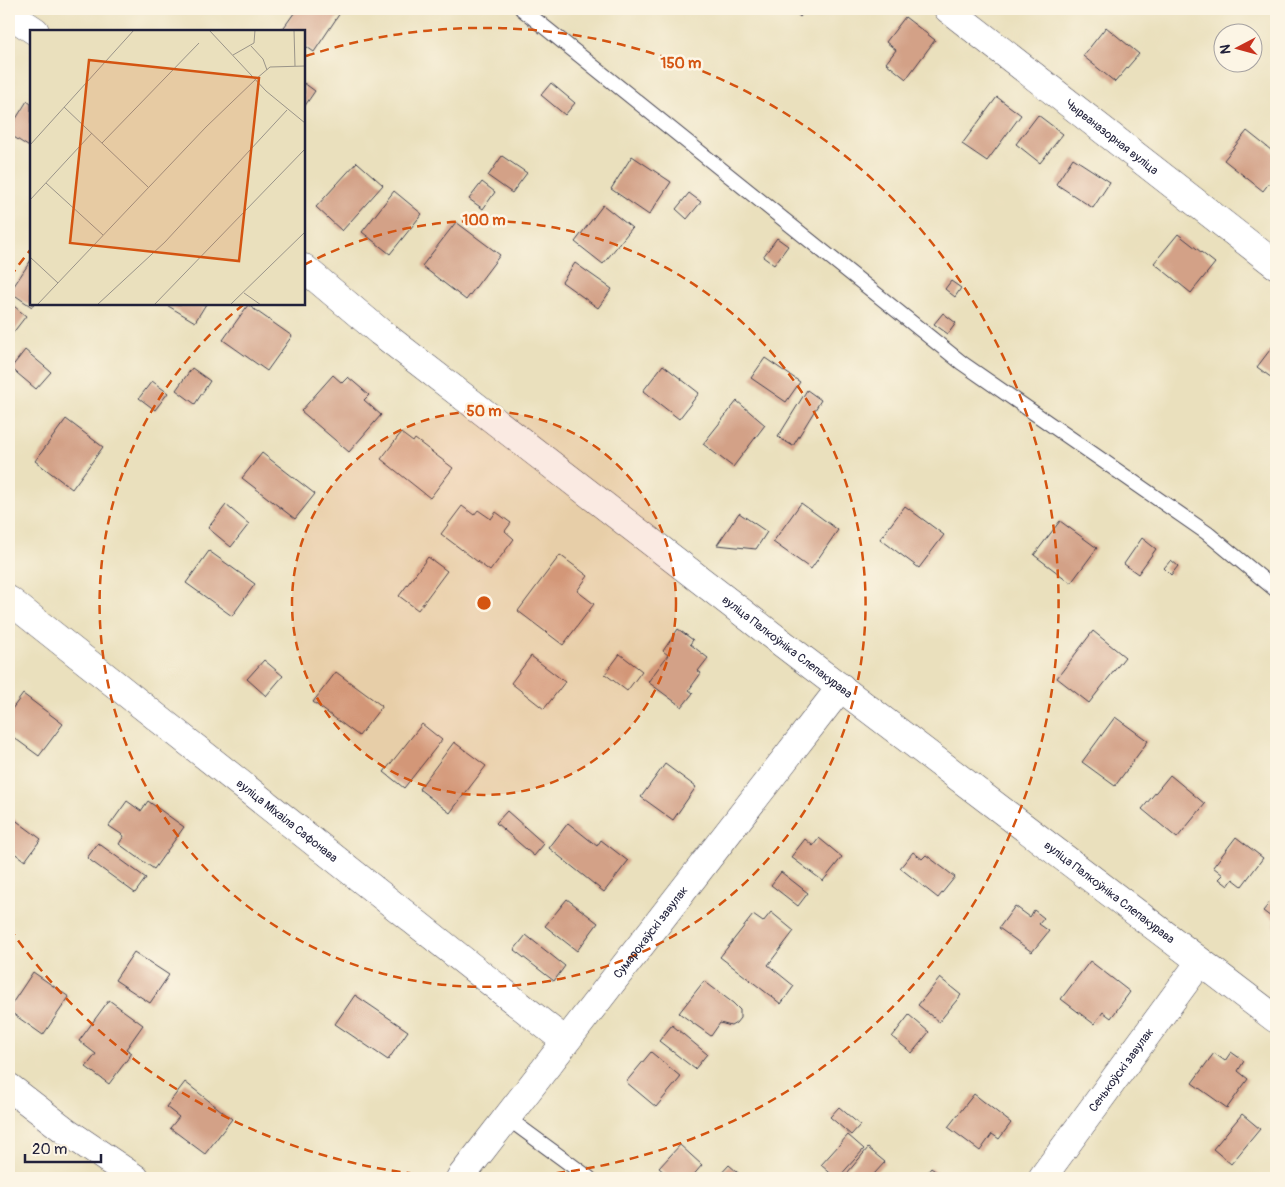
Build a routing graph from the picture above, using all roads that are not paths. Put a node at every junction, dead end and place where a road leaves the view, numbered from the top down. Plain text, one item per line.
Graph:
1 (522, 9) edge
2 (948, 9) edge
3 (12, 14) edge
4 (34, 30) edge
5 (1276, 265) edge
6 (305, 269) edge
7 (1276, 590) edge
8 (9, 600) edge
9 (841, 687) junction
10 (1200, 962) junction
11 (1276, 1019) edge
12 (565, 1041) junction
13 (9, 1087) edge
14 (506, 1117) junction
15 (135, 1178) edge
16 (460, 1178) edge
17 (590, 1178) edge
18 (1042, 1178) edge

1 - 7 lane
2 - 5 street, Чырваназорная вуліца
3 - 4 street
6 - 9 street, вуліца Палкоўніка Слепакурава
8 - 12 street, вуліца Міхаіла Сафонава
9 - 10 street, вуліца Палкоўніка Слепакурава
9 - 12 street, Сумарокаўскі завулак
10 - 11 street, вуліца Палкоўніка Слепакурава
10 - 18 street, Сенькоўскі завулак
12 - 14 street, Сумарокаўскі завулак
13 - 15 street
14 - 16 street, Сумарокаўскі завулак
14 - 17 lane

